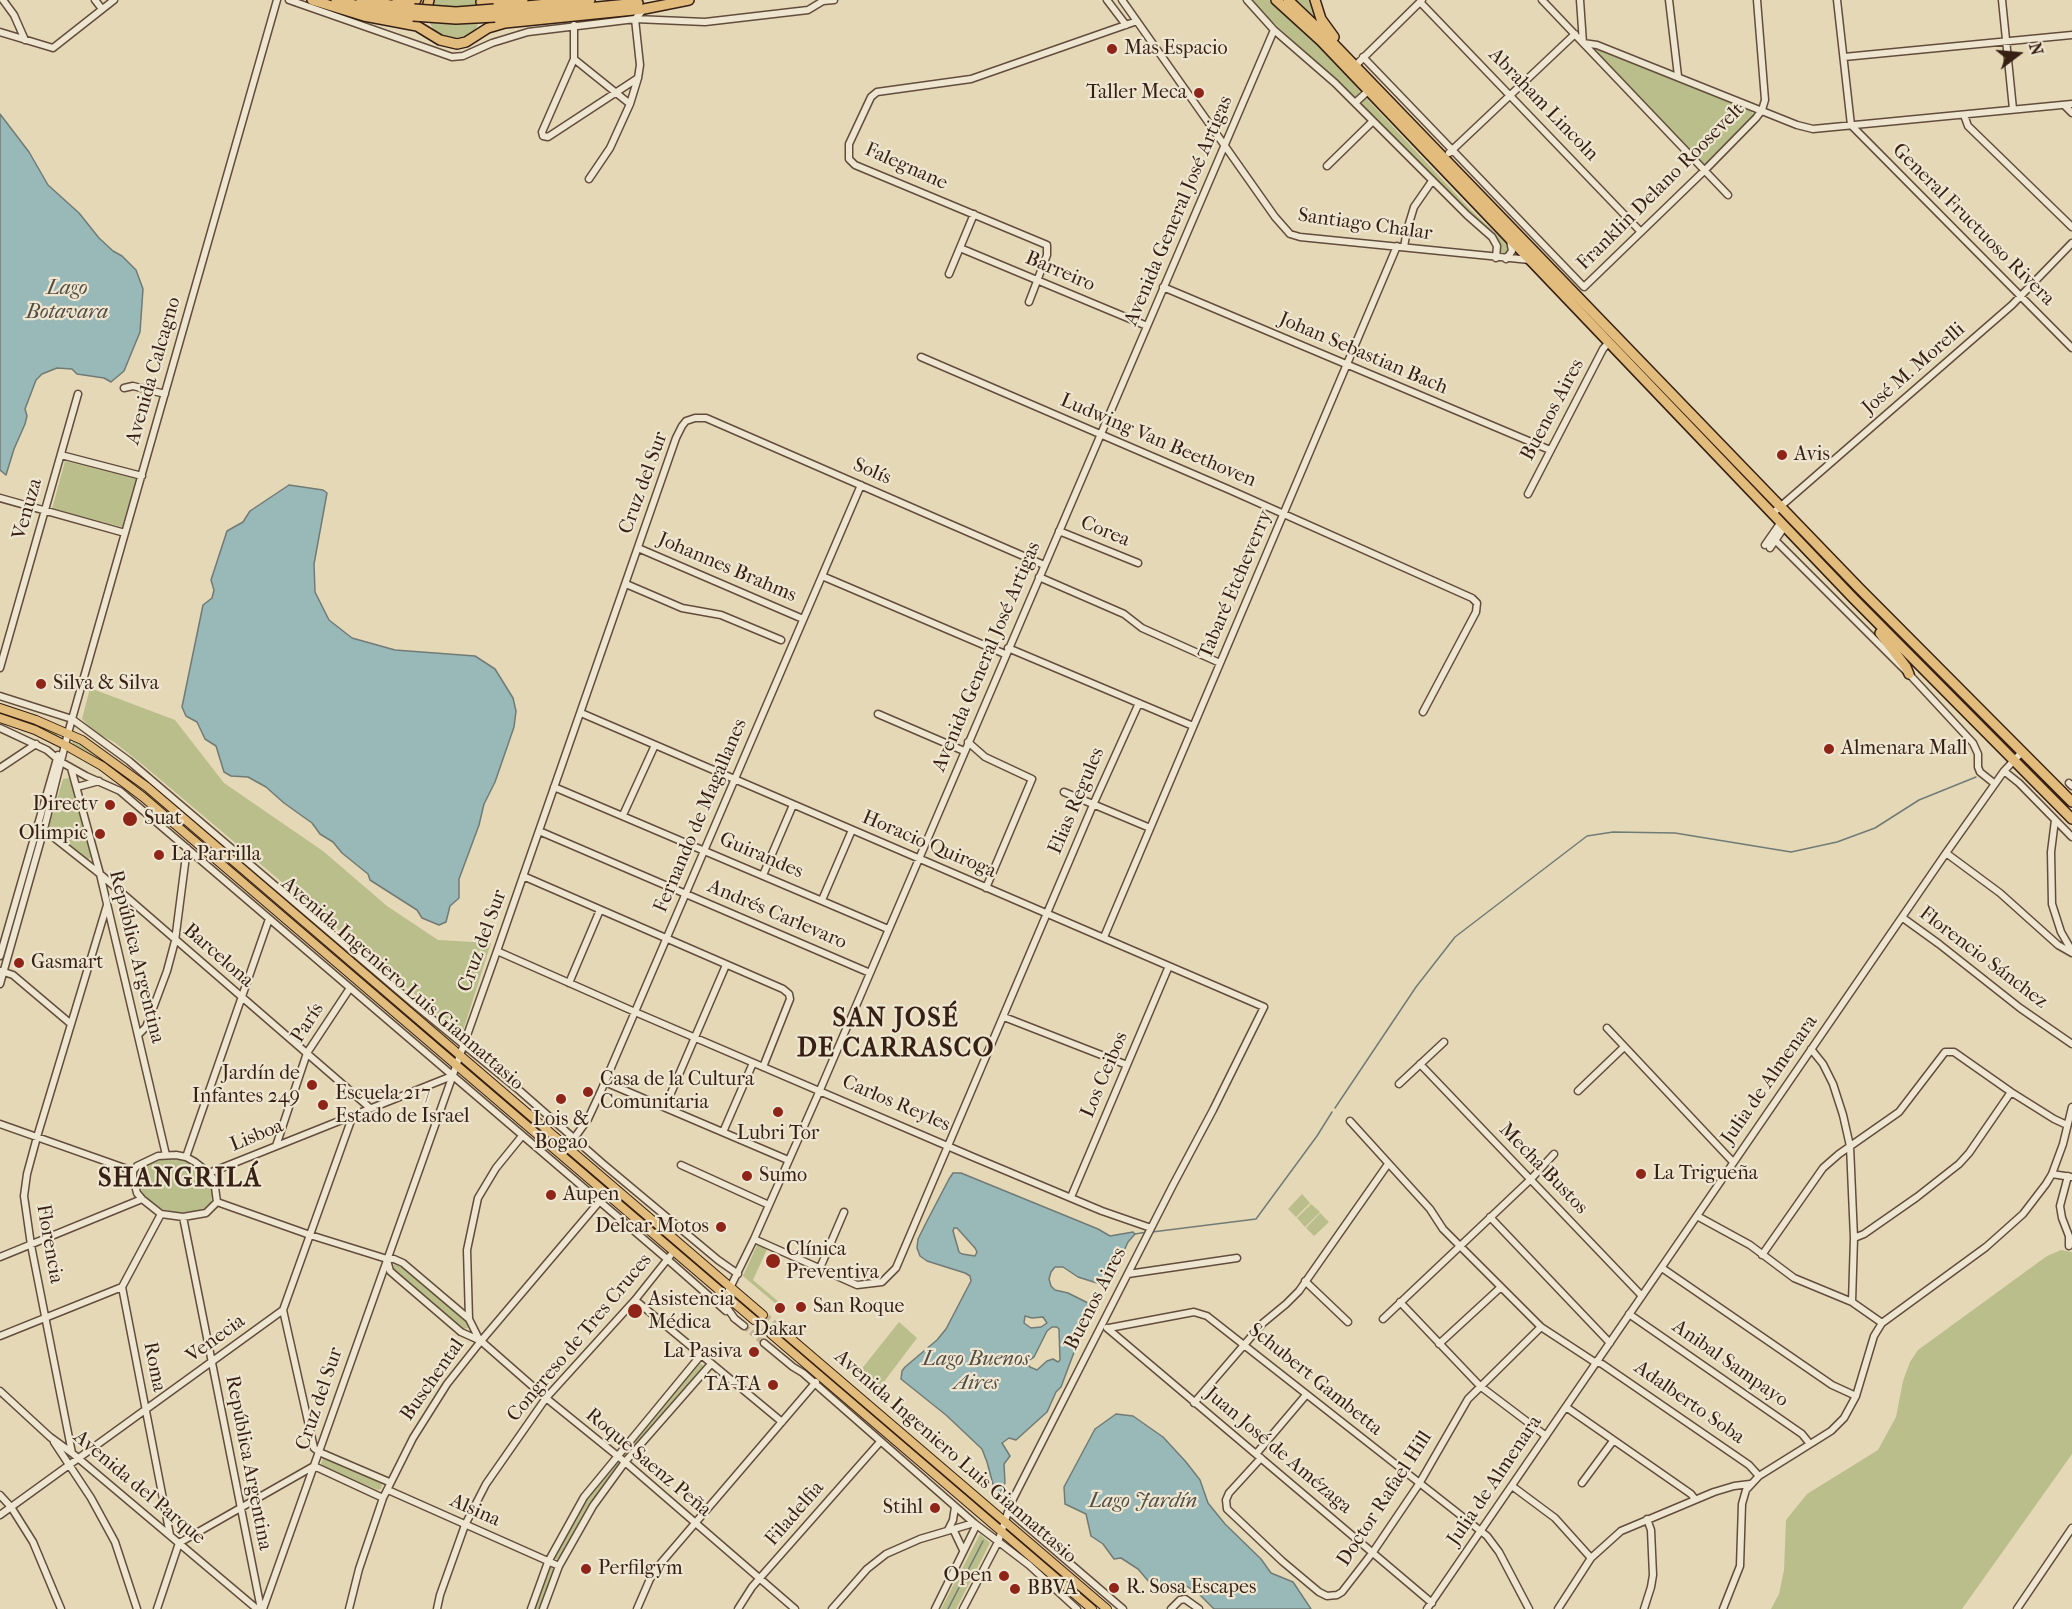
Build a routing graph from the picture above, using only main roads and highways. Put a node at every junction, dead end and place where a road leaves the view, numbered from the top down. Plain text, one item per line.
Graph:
1 (312, 0) edge
2 (336, 0) edge
3 (361, 0) edge
4 (397, 0) edge
5 (429, 0) edge
6 (524, 0) edge
7 (590, 0) edge
8 (689, 0) edge
9 (1276, 0) edge
10 (1288, 0) edge
11 (1315, 0) edge
12 (480, 1) edge
13 (414, 8) edge
14 (495, 13) junction
15 (477, 33) junction
16 (432, 35) junction
17 (1353, 64) junction
18 (1777, 510) junction
19 (1853, 598) junction
20 (1909, 674) road end
21 (0, 708) edge
22 (0, 718) edge
23 (2072, 802) edge
24 (2072, 819) edge
25 (763, 1315) tunnel mouth
26 (754, 1320) tunnel mouth
27 (781, 1330) tunnel mouth
28 (771, 1334) tunnel mouth
29 (1092, 1609) edge
30 (1107, 1609) edge

1 - 16 highway
2 - 13 highway
3 - 13 highway
4 - 13 highway
5 - 16 highway
6 - 12 highway
7 - 14 highway
8 - 14 highway
8 - 15 highway
9 - 18 highway
10 - 17 highway
11 - 17 highway
12 - 15 highway
13 - 14 highway, bridge
15 - 16 highway
17 - 18 highway
18 - 19 highway
18 - 23 highway
19 - 20 highway
19 - 24 highway
21 - 25 main road, Avenida Ingeniero Luis Giannattasio
22 - 26 main road, Avenida Ingeniero Luis Giannattasio
27 - 30 main road, Avenida Ingeniero Luis Giannattasio
28 - 29 main road, Avenida Ingeniero Luis Giannattasio

